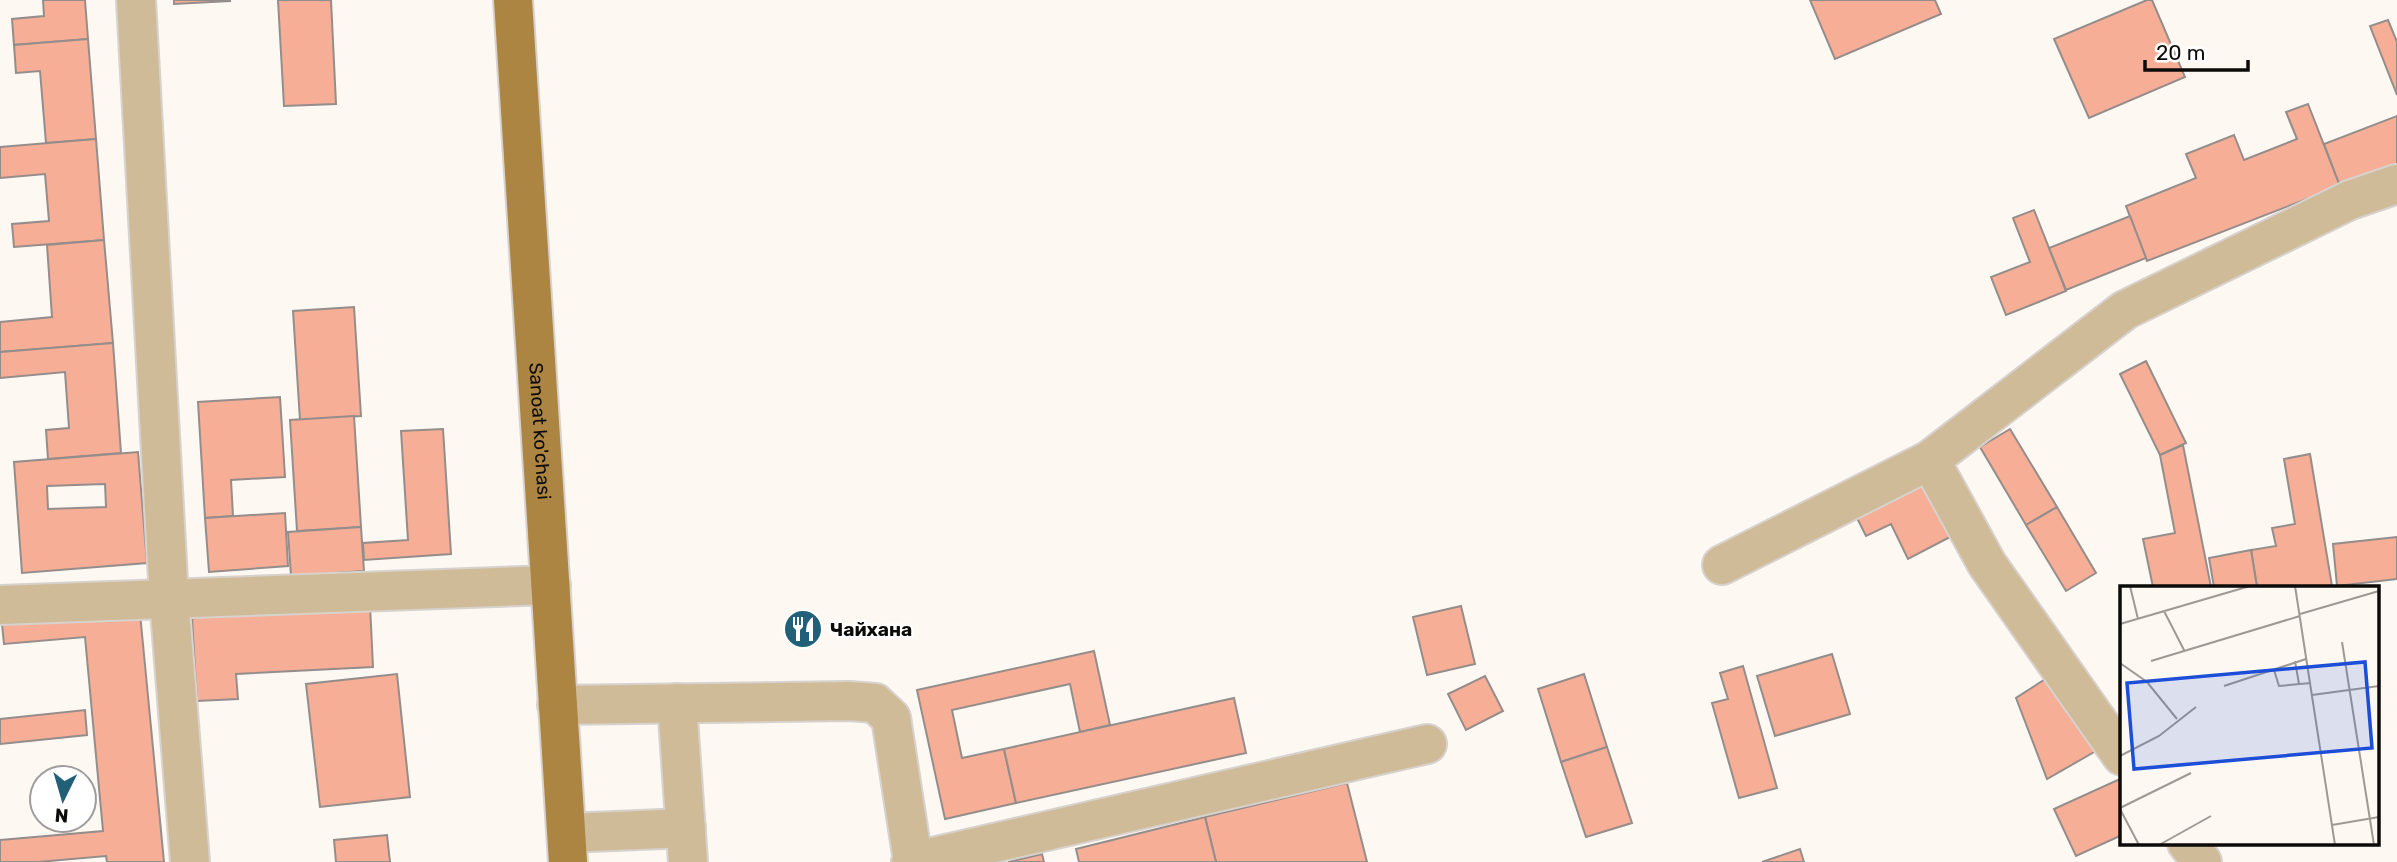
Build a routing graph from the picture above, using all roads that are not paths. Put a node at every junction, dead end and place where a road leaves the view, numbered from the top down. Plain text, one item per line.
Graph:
1 (136, 0) edge
2 (513, 0) edge
3 (2397, 184) edge
4 (1930, 460) junction
5 (1722, 565) dead end
6 (551, 585) junction
7 (169, 598) junction
8 (0, 605) edge
9 (677, 703) junction
10 (557, 705) junction
11 (1427, 744) dead end
12 (2120, 753) edge
13 (2188, 844) edge
14 (687, 845) edge
15 (567, 848) edge
16 (190, 862) edge
17 (912, 862) edge
18 (2202, 862) edge

1 - 7 street
2 - 6 main road, Sanoat ko'chasi
3 - 4 street
4 - 5 street
4 - 12 street
6 - 7 street
6 - 10 main road, Sanoat ko'chasi
7 - 8 street
7 - 16 street
9 - 10 street
9 - 14 street
9 - 17 street
10 - 15 main road, Sanoat ko'chasi
11 - 17 street
13 - 18 street
14 - 15 street

